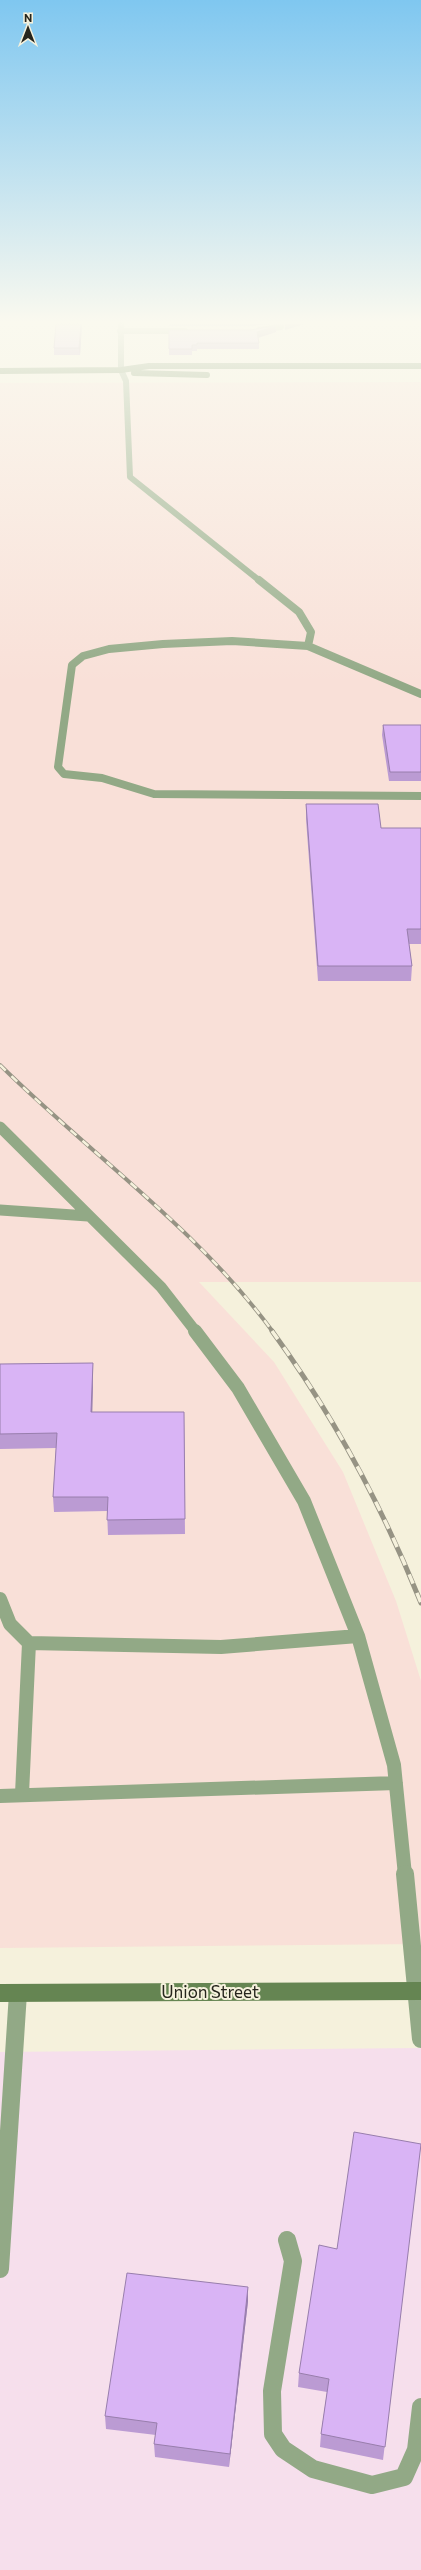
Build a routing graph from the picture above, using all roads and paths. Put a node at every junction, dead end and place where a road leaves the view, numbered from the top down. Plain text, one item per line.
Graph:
1 (129, 444) edge
2 (308, 646) junction
3 (421, 694) edge
4 (421, 796) edge
5 (0, 1127) edge
6 (0, 1210) edge
7 (88, 1216) junction
8 (0, 1599) edge
9 (358, 1636) junction
10 (29, 1642) junction
11 (396, 1783) junction
12 (22, 1794) junction
13 (0, 1796) edge
14 (419, 1991) edge
15 (0, 1993) edge
16 (18, 1993) junction
17 (421, 2039) edge
18 (288, 2240) dead end
19 (0, 2269) edge
20 (421, 2407) edge

1 - 2 street
2 - 3 street
2 - 4 street
5 - 7 street
6 - 7 street
7 - 9 street
8 - 10 street
9 - 10 street
9 - 11 street
10 - 12 street
11 - 12 street
11 - 14 street
12 - 13 street
14 - 16 main road, Union Street
14 - 17 street
15 - 16 main road, Union Street
16 - 19 street
18 - 20 street

